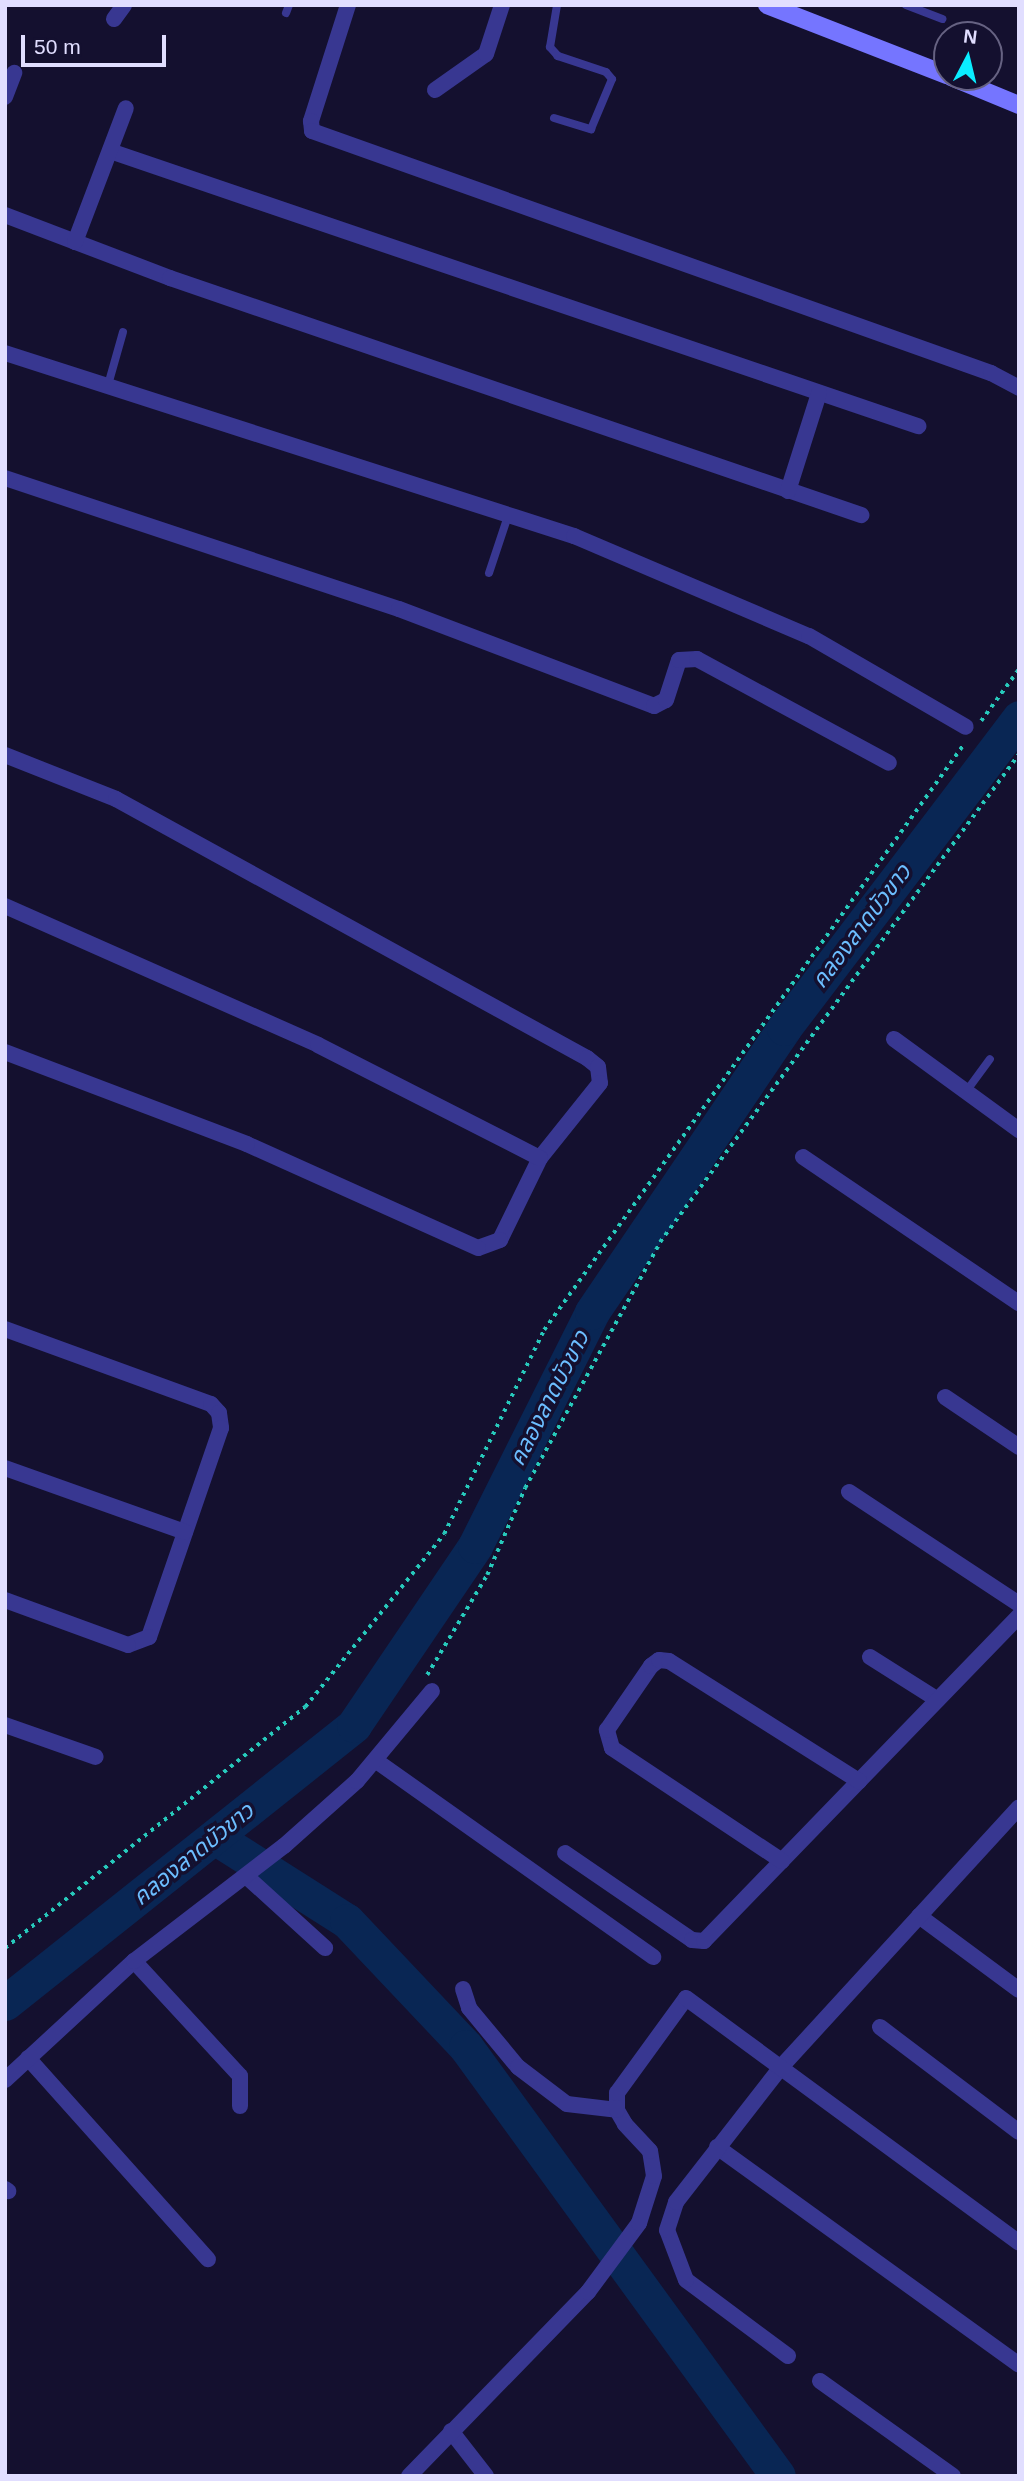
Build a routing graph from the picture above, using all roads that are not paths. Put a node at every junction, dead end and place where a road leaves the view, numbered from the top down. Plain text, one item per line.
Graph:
1 (124, 5) edge
2 (348, 5) edge
3 (502, 5) edge
4 (557, 5) edge
5 (767, 5) edge
6 (906, 5) edge
7 (807, 12) edge
8 (114, 19) dead end
9 (942, 19) dead end
10 (933, 69) edge
11 (13, 73) dead end
12 (435, 90) dead end
13 (986, 91) edge
14 (5, 97) edge
15 (1019, 104) edge
16 (126, 108) dead end
17 (554, 118) dead end
18 (110, 151) junction
19 (5, 215) edge
20 (75, 242) junction
21 (123, 332) dead end
22 (5, 353) edge
23 (108, 385) junction
24 (1019, 388) edge
25 (819, 393) junction
26 (918, 426) dead end
27 (5, 478) edge
28 (788, 491) junction
29 (509, 513) junction
30 (861, 515) dead end
31 (489, 573) dead end
32 (968, 733) road end
33 (5, 755) edge
34 (889, 764) dead end
35 (5, 906) edge
36 (894, 1039) dead end
37 (5, 1052) edge
38 (990, 1059) dead end
39 (965, 1093) junction
40 (1019, 1130) edge
41 (803, 1157) dead end
42 (540, 1158) junction
43 (1019, 1303) edge
44 (5, 1329) edge
45 (945, 1397) dead end
46 (1019, 1447) edge
47 (5, 1468) edge
48 (849, 1492) dead end
49 (185, 1532) junction
50 (5, 1600) edge
51 (1019, 1604) edge
52 (1019, 1616) edge
53 (870, 1657) dead end
54 (428, 1686) road end
55 (938, 1700) junction
56 (5, 1725) edge
57 (96, 1757) dead end
58 (375, 1760) junction
59 (859, 1781) junction
60 (1019, 1807) edge
61 (565, 1853) dead end
62 (782, 1861) junction
63 (241, 1880) junction
64 (919, 1916) junction
65 (326, 1948) dead end
66 (653, 1957) dead end
67 (134, 1961) junction
68 (463, 1989) dead end
69 (1019, 1990) edge
70 (880, 2027) dead end
71 (28, 2058) junction
72 (781, 2067) junction
73 (5, 2080) edge
74 (240, 2106) dead end
75 (617, 2110) junction
76 (1019, 2132) edge
77 (717, 2147) junction
78 (1019, 2243) edge
79 (208, 2259) dead end
80 (788, 2356) dead end
81 (1019, 2365) edge
82 (820, 2381) dead end
83 (451, 2431) junction
84 (409, 2476) edge
85 (486, 2476) edge
86 (954, 2476) edge

1 - 8 street
2 - 24 street
3 - 12 street
4 - 17 lane
5 - 7 street
6 - 9 lane
7 - 10 street
11 - 14 street
13 - 15 street
16 - 18 street
18 - 20 street
18 - 25 street
19 - 20 street
20 - 28 street
21 - 23 lane
22 - 23 street
23 - 29 street
25 - 26 street
25 - 28 street
27 - 34 street
28 - 30 street
29 - 31 lane
29 - 32 street
33 - 42 street
35 - 42 street
36 - 39 street
37 - 42 street
38 - 39 lane
39 - 40 street
41 - 43 street
44 - 49 street
45 - 46 street
47 - 49 street
48 - 51 street
49 - 50 street
52 - 55 street
53 - 55 street
54 - 58 street
55 - 59 street
56 - 57 street
58 - 63 street
58 - 66 street
59 - 62 street
59 - 62 street
60 - 64 street
61 - 62 street
63 - 65 street
63 - 67 street
64 - 69 street
64 - 72 street
67 - 71 street
67 - 74 street
68 - 75 street
70 - 76 street
71 - 73 street
71 - 79 street
72 - 75 street
72 - 77 street
72 - 78 street
75 - 83 street
77 - 80 street
77 - 81 street
82 - 86 street
83 - 84 street
83 - 85 street

